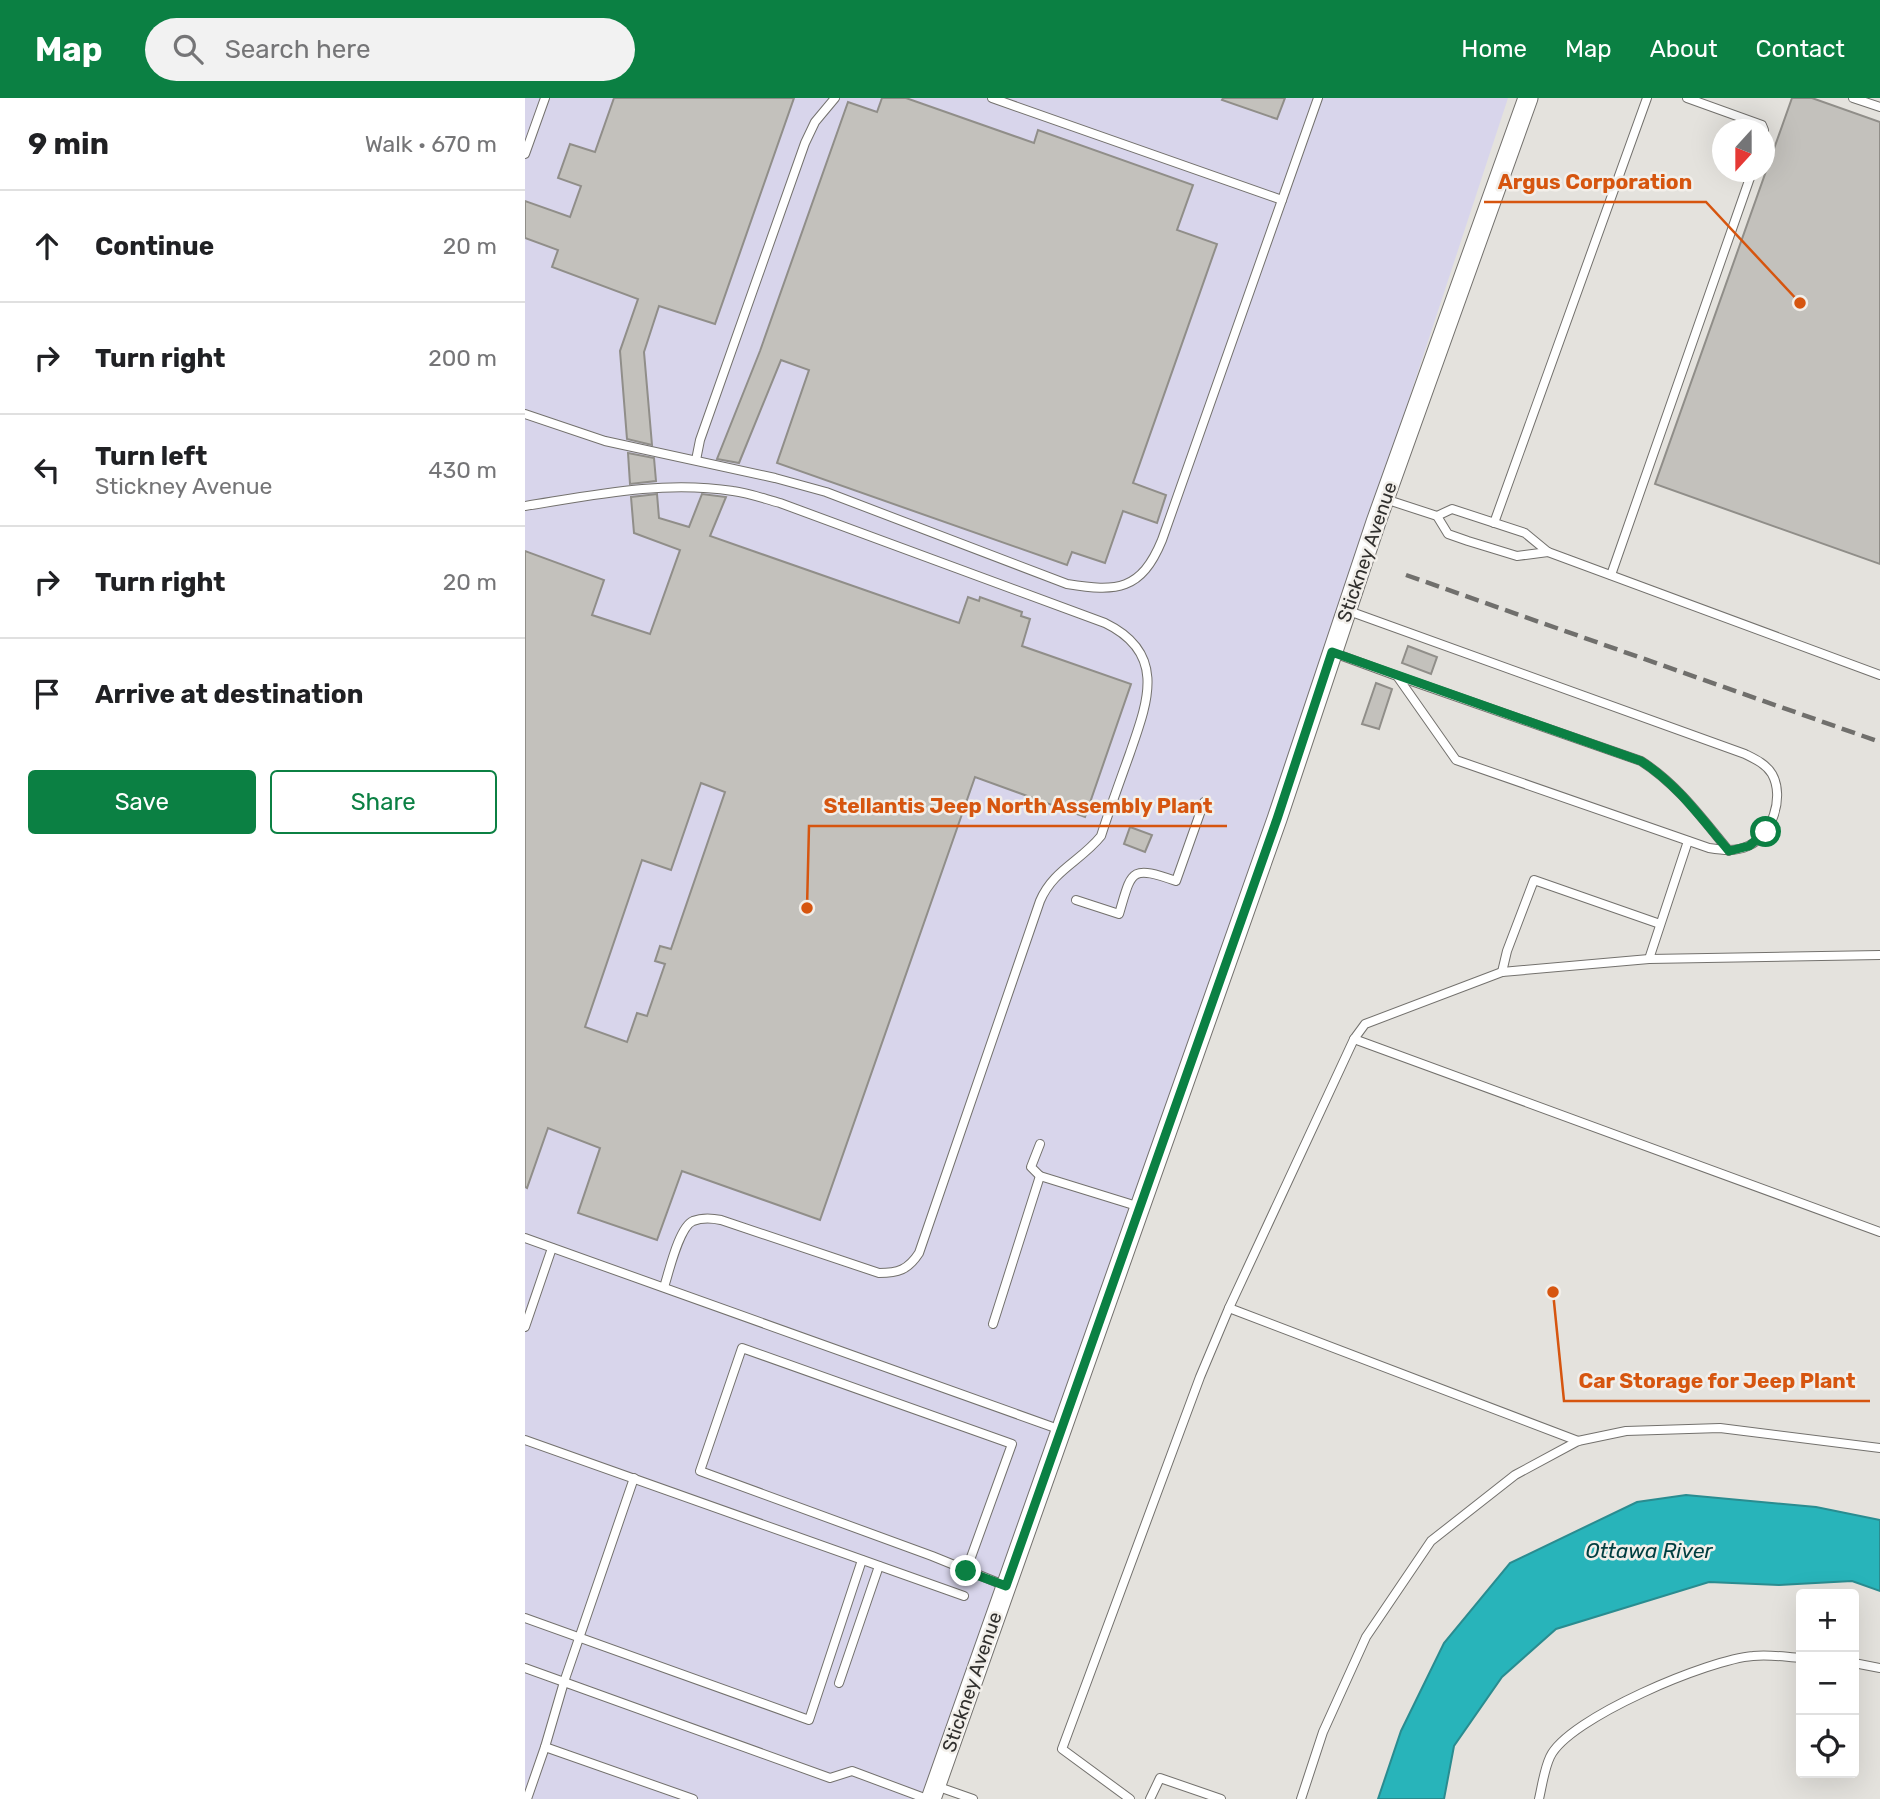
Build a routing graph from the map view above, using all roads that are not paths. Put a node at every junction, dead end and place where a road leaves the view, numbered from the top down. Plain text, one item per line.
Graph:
1 (545, 98) edge
2 (835, 98) edge
3 (992, 98) edge
4 (1318, 98) edge
5 (1647, 98) edge
6 (1687, 98) edge
7 (1853, 98) edge
8 (1522, 99) edge
9 (1880, 107) edge
10 (1745, 119) edge
11 (525, 154) edge
12 (1749, 182) edge
13 (1282, 200) junction
14 (525, 414) edge
15 (696, 460) junction
16 (1384, 499) junction
17 (525, 506) edge
18 (1437, 516) junction
19 (1494, 523) junction
20 (1548, 552) junction
21 (1611, 575) junction
22 (1346, 610) junction
23 (1332, 652) junction
24 (1880, 675) edge
25 (1397, 676) junction
26 (1204, 802) dead end
27 (1688, 841) junction
28 (1729, 851) junction
29 (1076, 900) dead end
30 (1660, 924) junction
31 (1880, 955) edge
32 (1649, 958) junction
33 (1502, 972) junction
34 (1354, 1039) junction
35 (1040, 1143) dead end
36 (1040, 1176) junction
37 (1140, 1207) junction
38 (1880, 1232) edge
39 (525, 1238) edge
40 (552, 1248) junction
41 (664, 1287) junction
42 (1229, 1308) junction
43 (993, 1324) dead end
44 (525, 1327) edge
45 (1061, 1430) junction
46 (525, 1440) edge
47 (1579, 1441) junction
48 (1880, 1448) edge
49 (634, 1478) junction
50 (862, 1560) junction
51 (879, 1566) junction
52 (966, 1571) junction
53 (1006, 1586) junction
54 (964, 1596) dead end
55 (525, 1618) edge
56 (580, 1637) junction
57 (1796, 1658) edge
58 (1859, 1663) edge
59 (525, 1668) edge
60 (1880, 1668) edge
61 (564, 1682) junction
62 (839, 1683) dead end
63 (545, 1747) junction
64 (931, 1795) edge
65 (527, 1799) edge
66 (693, 1799) edge
67 (973, 1799) edge
68 (1130, 1799) edge
69 (1150, 1799) edge
70 (1221, 1799) edge
71 (1301, 1799) edge
72 (1539, 1799) edge

1 - 11 lane
2 - 15 lane
3 - 13 lane
4 - 13 lane
5 - 19 lane
6 - 10 lane
7 - 9 lane
8 - 16 street, Stickney Avenue
12 - 21 lane
13 - 15 lane
14 - 15 lane
16 - 18 lane
16 - 22 street, Stickney Avenue
17 - 41 lane
18 - 19 lane
18 - 20 lane
19 - 20 lane
20 - 21 lane
21 - 24 lane
22 - 23 street, Stickney Avenue
22 - 28 lane
23 - 25 lane
23 - 37 street, Stickney Avenue
25 - 27 lane
25 - 28 lane
26 - 29 lane
27 - 28 lane
27 - 30 lane
30 - 32 lane
30 - 33 lane
31 - 32 lane
32 - 33 lane
33 - 34 lane
34 - 38 lane
34 - 42 lane
35 - 36 lane
36 - 37 lane
36 - 43 lane
37 - 45 street, Stickney Avenue
39 - 40 lane
40 - 41 lane
40 - 44 lane
41 - 45 lane
42 - 47 lane
42 - 68 lane
45 - 53 street, Stickney Avenue
46 - 49 lane
47 - 48 lane
47 - 71 lane
49 - 50 lane
49 - 56 lane
50 - 51 lane
50 - 56 lane
51 - 54 lane
51 - 62 lane
52 - 52 lane
52 - 53 lane
53 - 64 street, Stickney Avenue
55 - 56 lane
56 - 61 lane
57 - 72 lane
58 - 60 lane
59 - 61 lane
61 - 63 lane
61 - 64 lane
63 - 65 lane
63 - 66 lane
64 - 67 lane
69 - 70 lane

